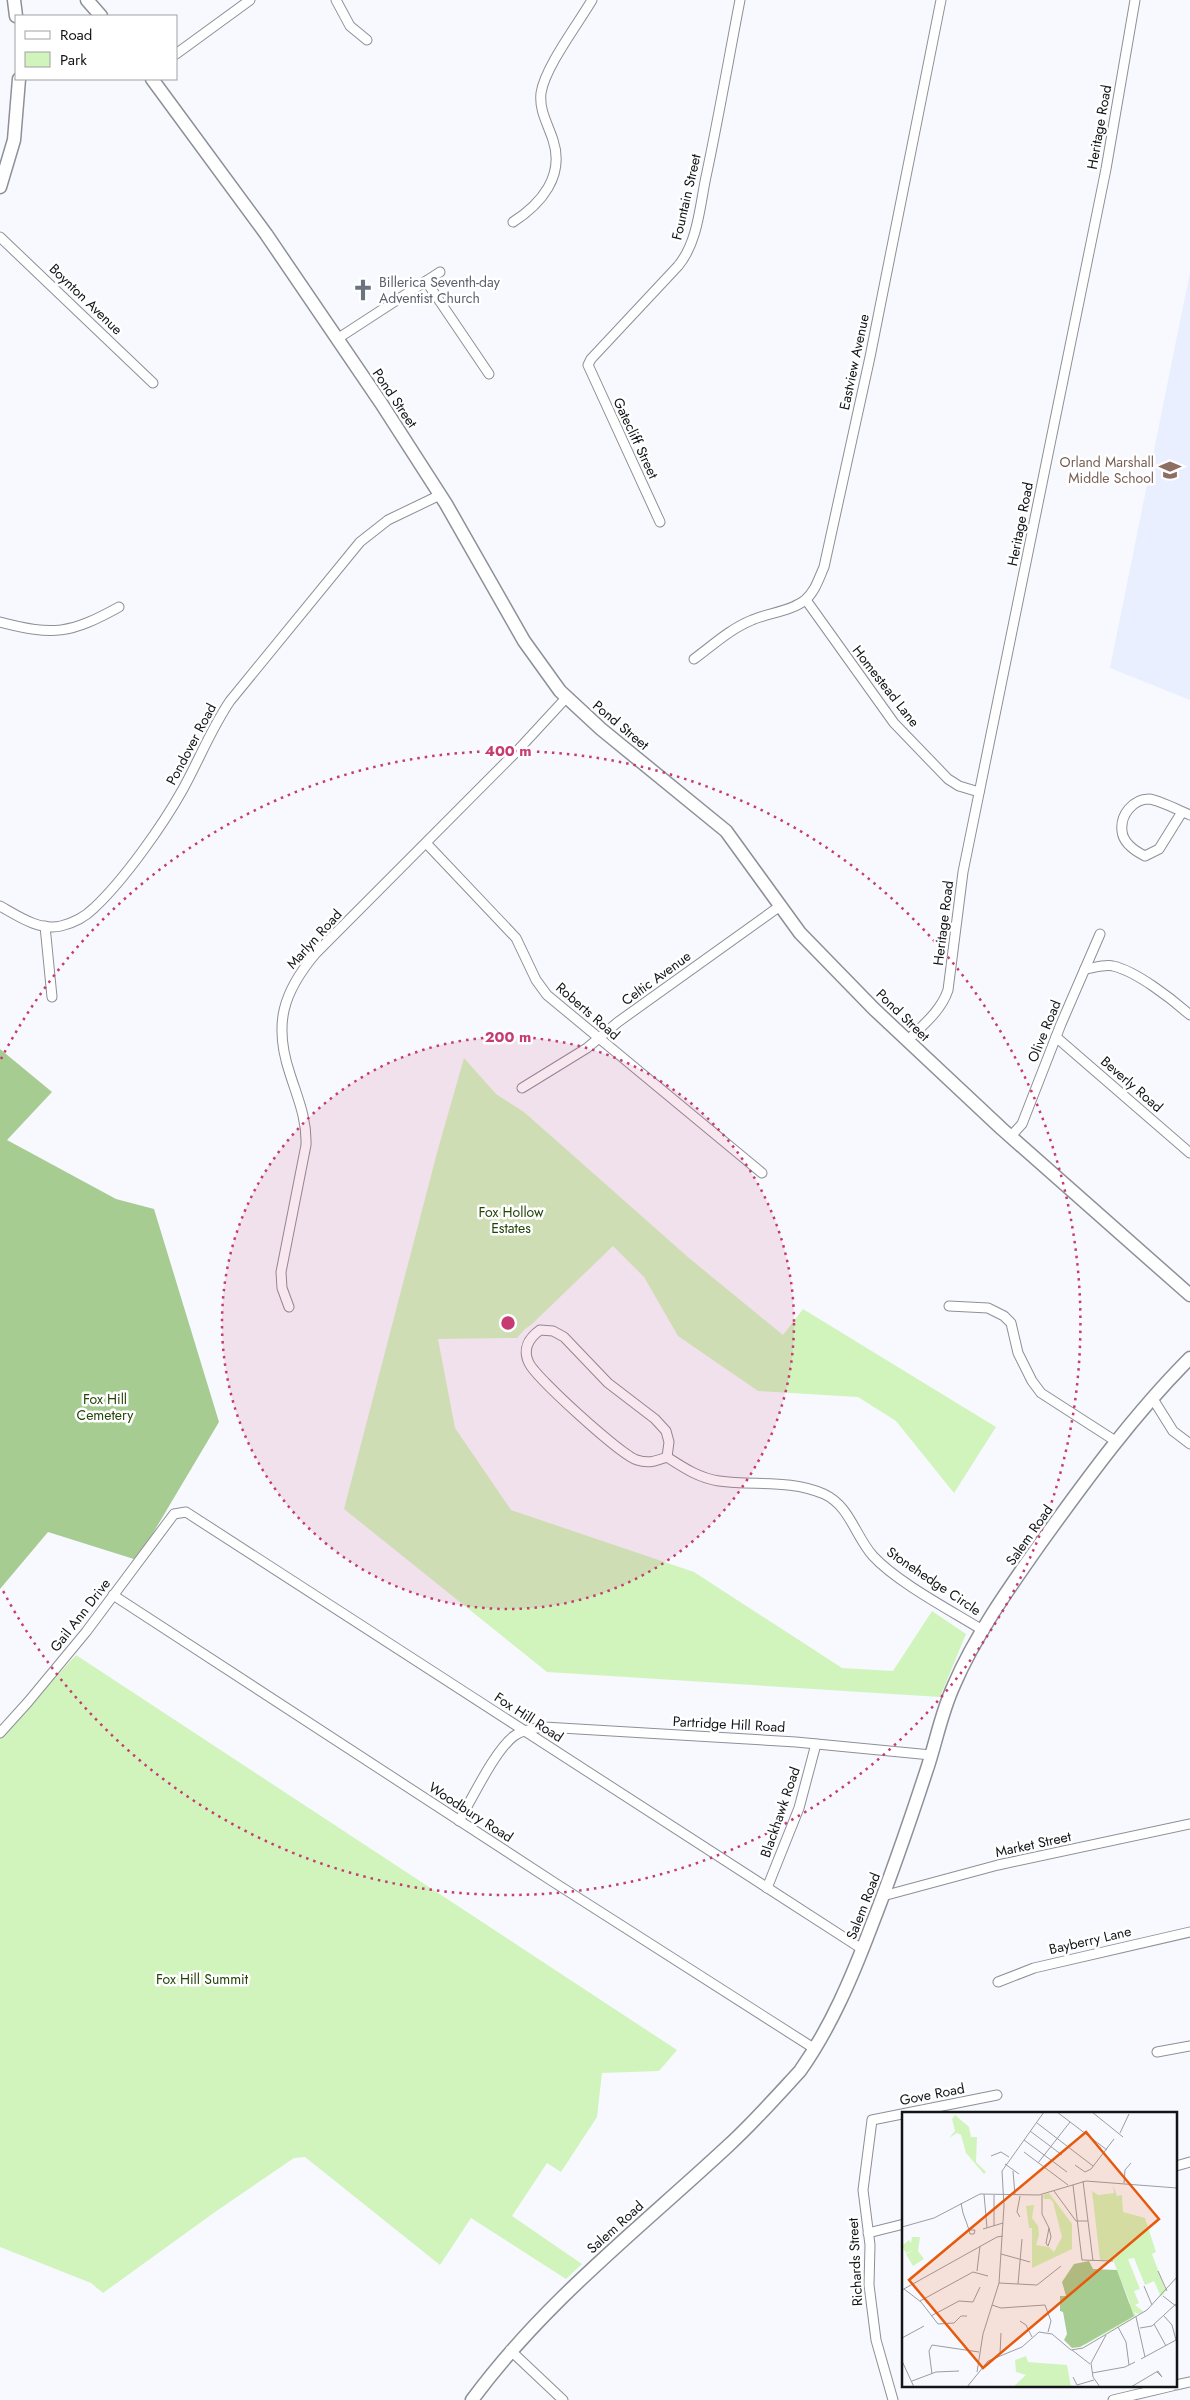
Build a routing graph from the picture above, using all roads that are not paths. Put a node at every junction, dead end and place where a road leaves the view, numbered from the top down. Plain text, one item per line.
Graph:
1 (14, 0) edge
2 (87, 0) edge
3 (250, 0) edge
4 (336, 0) edge
5 (592, 0) edge
6 (740, 0) edge
7 (941, 0) edge
8 (1135, 0) edge
9 (16, 15) edge
10 (100, 15) edge
11 (368, 40) dead end
12 (178, 53) edge
13 (19, 80) edge
14 (153, 80) edge
15 (0, 187) edge
16 (512, 222) dead end
17 (0, 237) edge
18 (440, 272) dead end
19 (426, 281) junction
20 (338, 339) junction
21 (588, 365) joint
22 (489, 374) dead end
23 (153, 383) dead end
24 (440, 495) junction
25 (660, 522) dead end
26 (806, 600) junction
27 (119, 607) dead end
28 (0, 622) edge
29 (694, 658) dead end
30 (566, 698) junction
31 (979, 792) junction
32 (1186, 813) edge
33 (426, 843) junction
34 (0, 906) edge
35 (780, 906) junction
36 (45, 926) junction
37 (1100, 934) dead end
38 (1085, 969) junction
39 (52, 997) dead end
40 (1190, 1015) edge
41 (1056, 1037) junction
42 (598, 1038) junction
43 (908, 1040) junction
44 (522, 1088) dead end
45 (1011, 1136) junction
46 (1190, 1153) edge
47 (762, 1173) dead end
48 (1190, 1294) edge
49 (289, 1306) dead end
50 (949, 1306) dead end
51 (1190, 1358) edge
52 (1153, 1398) junction
53 (1117, 1442) junction
54 (1190, 1444) edge
55 (667, 1457) junction
56 (179, 1512) joint
57 (114, 1595) junction
58 (984, 1631) junction
59 (525, 1731) junction
60 (0, 1733) edge
61 (816, 1744) junction
62 (931, 1755) junction
63 (459, 1821) junction
64 (1190, 1824) edge
65 (766, 1888) junction
66 (883, 1896) junction
67 (1190, 1932) edge
68 (862, 1949) junction
69 (998, 1982) dead end
70 (1190, 2046) edge
71 (815, 2049) junction
72 (1158, 2052) dead end
73 (997, 2095) dead end
74 (912, 2112) edge
75 (902, 2114) edge
76 (872, 2120) joint
77 (902, 2224) edge
78 (868, 2233) junction
79 (510, 2350) junction
80 (1164, 2388) edge
81 (472, 2400) edge
82 (564, 2400) edge
83 (893, 2400) edge
84 (1113, 2400) edge

1 - 9 street
2 - 10 street
3 - 12 street
4 - 11 street
5 - 16 street
6 - 21 street, Fountain Street
7 - 26 street, Eastview Avenue
8 - 31 street, Heritage Road
13 - 15 street
14 - 20 street, Pond Street
17 - 23 street, Boynton Avenue
18 - 19 street
19 - 20 street
19 - 22 street
20 - 24 street, Pond Street
21 - 25 street, Gatecliff Street
24 - 30 street, Pond Street
24 - 36 street, Pondover Road
26 - 29 street
26 - 31 street, Homestead Lane
27 - 28 street
30 - 33 street, Marlyn Road
30 - 35 street, Pond Street
31 - 43 street, Heritage Road
32 - 32 street
33 - 42 street, Roberts Road
33 - 49 street, Marlyn Road
34 - 36 street
35 - 42 street, Celtic Avenue
35 - 43 street, Pond Street
36 - 39 street
37 - 38 street, Olive Road
38 - 40 street
38 - 41 street, Olive Road
41 - 45 street, Olive Road
41 - 46 street, Beverly Road
42 - 44 street, Celtic Avenue
42 - 47 street, Roberts Road
43 - 45 street, Pond Street
45 - 48 street, Pond Street
50 - 53 street
51 - 52 street, Salem Road
52 - 53 street, Salem Road
52 - 54 street
53 - 58 street, Salem Road
55 - 55 street
55 - 58 street, Stonehedge Circle
56 - 57 street, Gail Ann Drive
56 - 59 street, Fox Hill Road
57 - 60 street, Gail Ann Drive
57 - 63 street, Woodbury Road
58 - 62 street, Salem Road
59 - 61 street, Partridge Hill Road
59 - 63 street
59 - 65 street, Fox Hill Road
61 - 62 street, Partridge Hill Road
61 - 65 street, Blackhawk Road
62 - 66 street, Salem Road
63 - 71 street, Woodbury Road
64 - 66 street, Market Street
65 - 68 street, Fox Hill Road
66 - 68 street, Salem Road
67 - 69 street, Bayberry Lane
68 - 71 street, Salem Road
70 - 72 street
71 - 79 street, Salem Road
73 - 74 street, Gove Road
75 - 76 street, Gove Road
76 - 78 street, Richards Street
77 - 78 street
78 - 83 street, Richards Street
79 - 81 street, Salem Road
79 - 82 street
80 - 84 street

